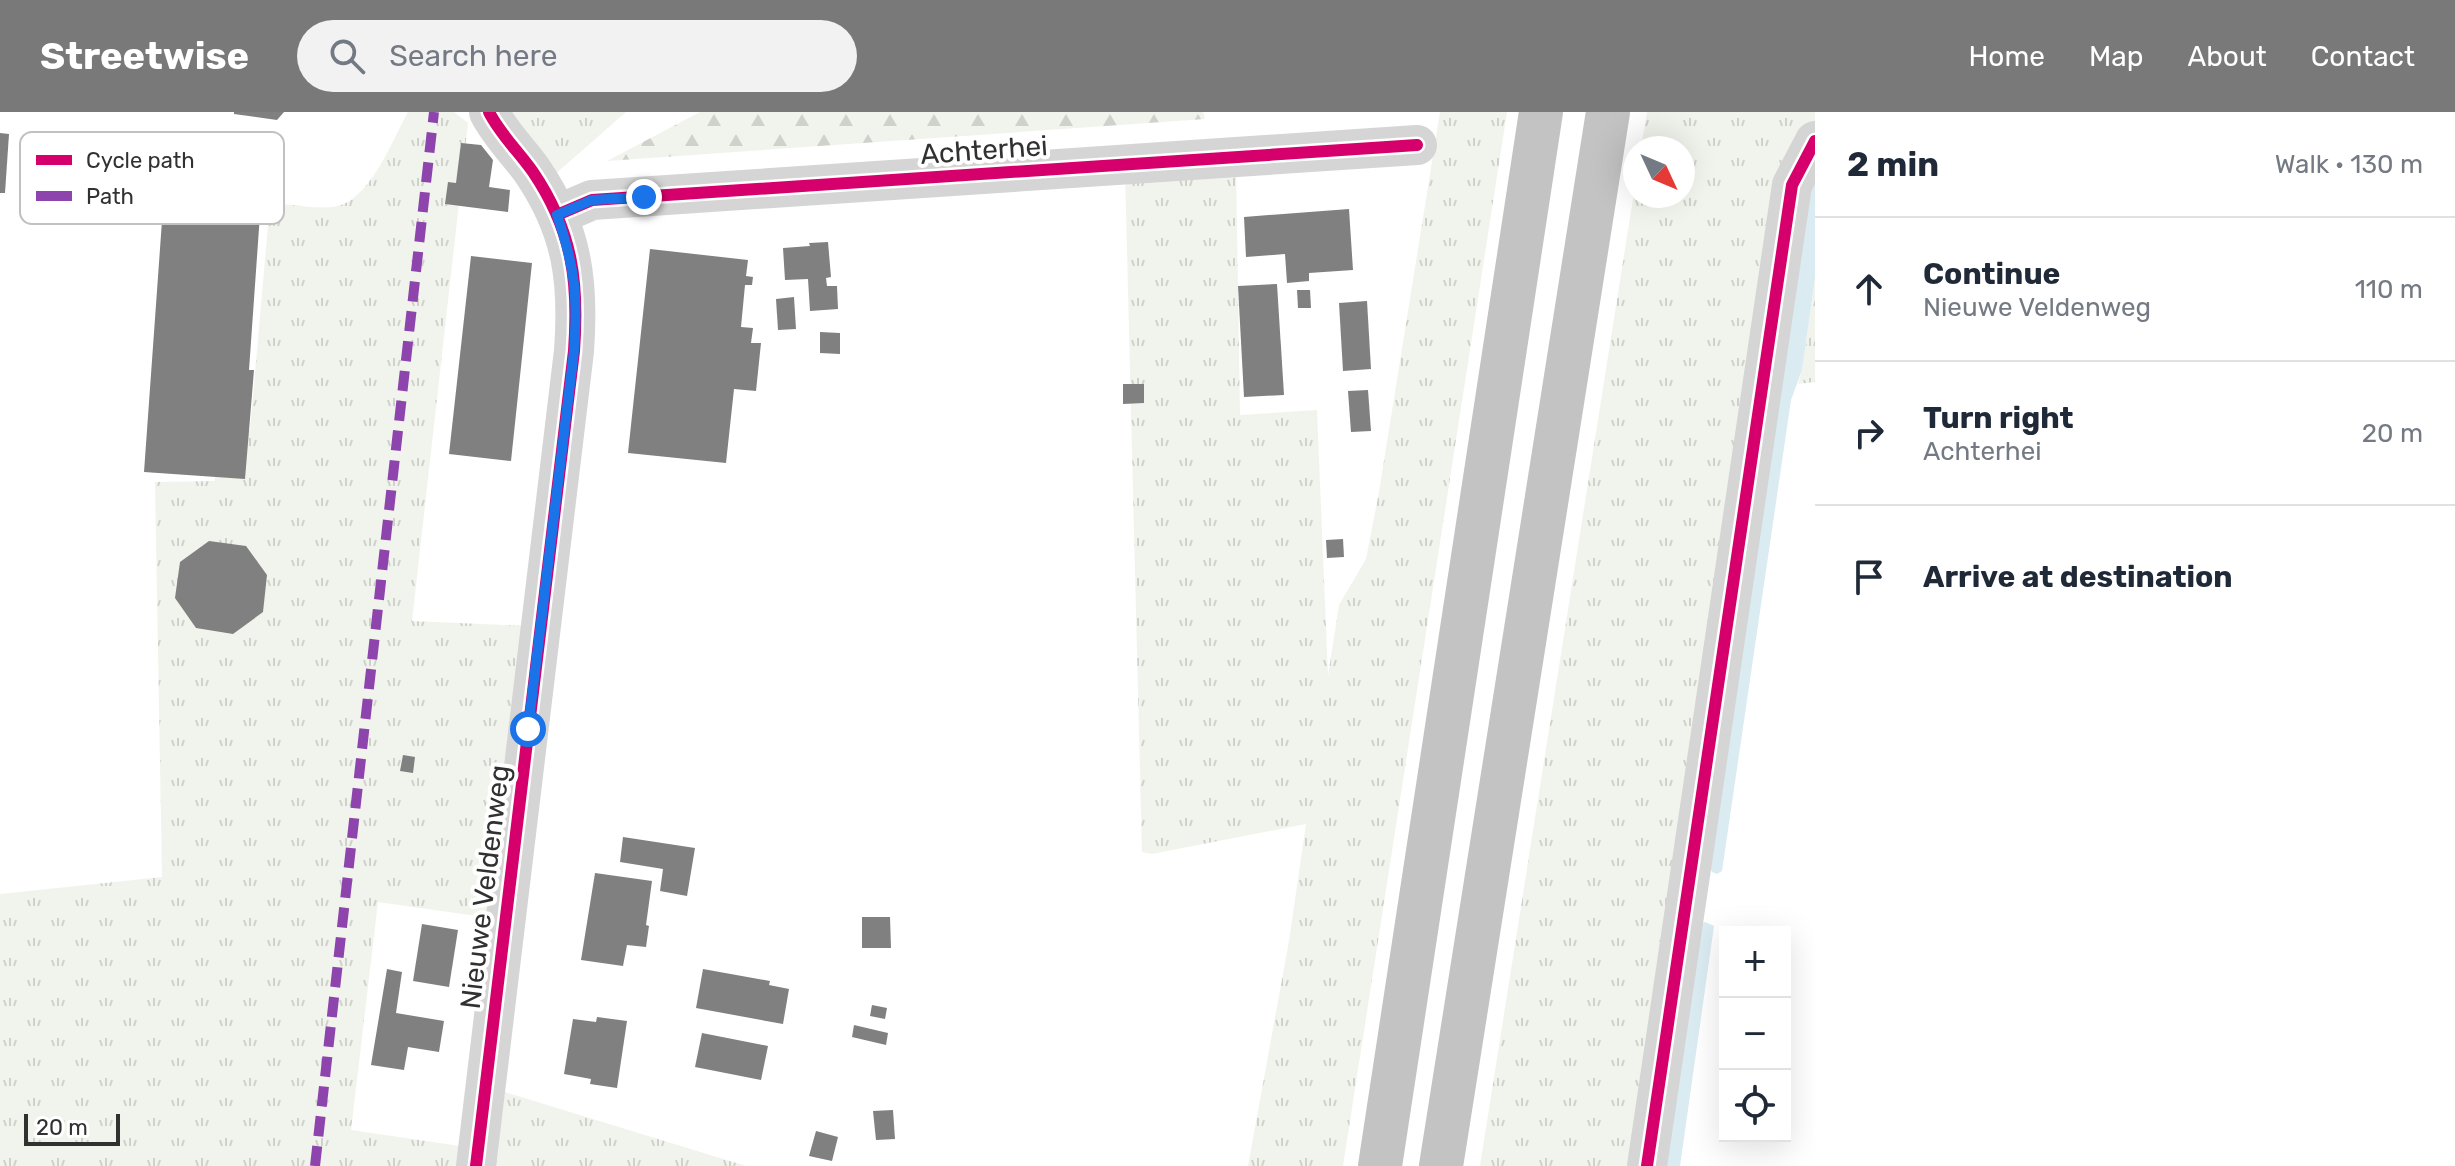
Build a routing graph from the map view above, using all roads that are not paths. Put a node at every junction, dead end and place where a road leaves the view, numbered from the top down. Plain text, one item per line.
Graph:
1 (489, 112) edge
2 (1541, 112) edge
3 (1608, 112) edge
4 (1815, 141) edge
5 (1417, 145) dead end
6 (557, 215) junction
7 (476, 1166) edge
8 (1380, 1166) edge
9 (1441, 1166) edge
10 (1647, 1166) edge

1 - 6 street, Nieuwe Veldenweg
2 - 8 highway
3 - 9 highway
4 - 10 street
5 - 6 street, Achterhei
6 - 7 street, Nieuwe Veldenweg

